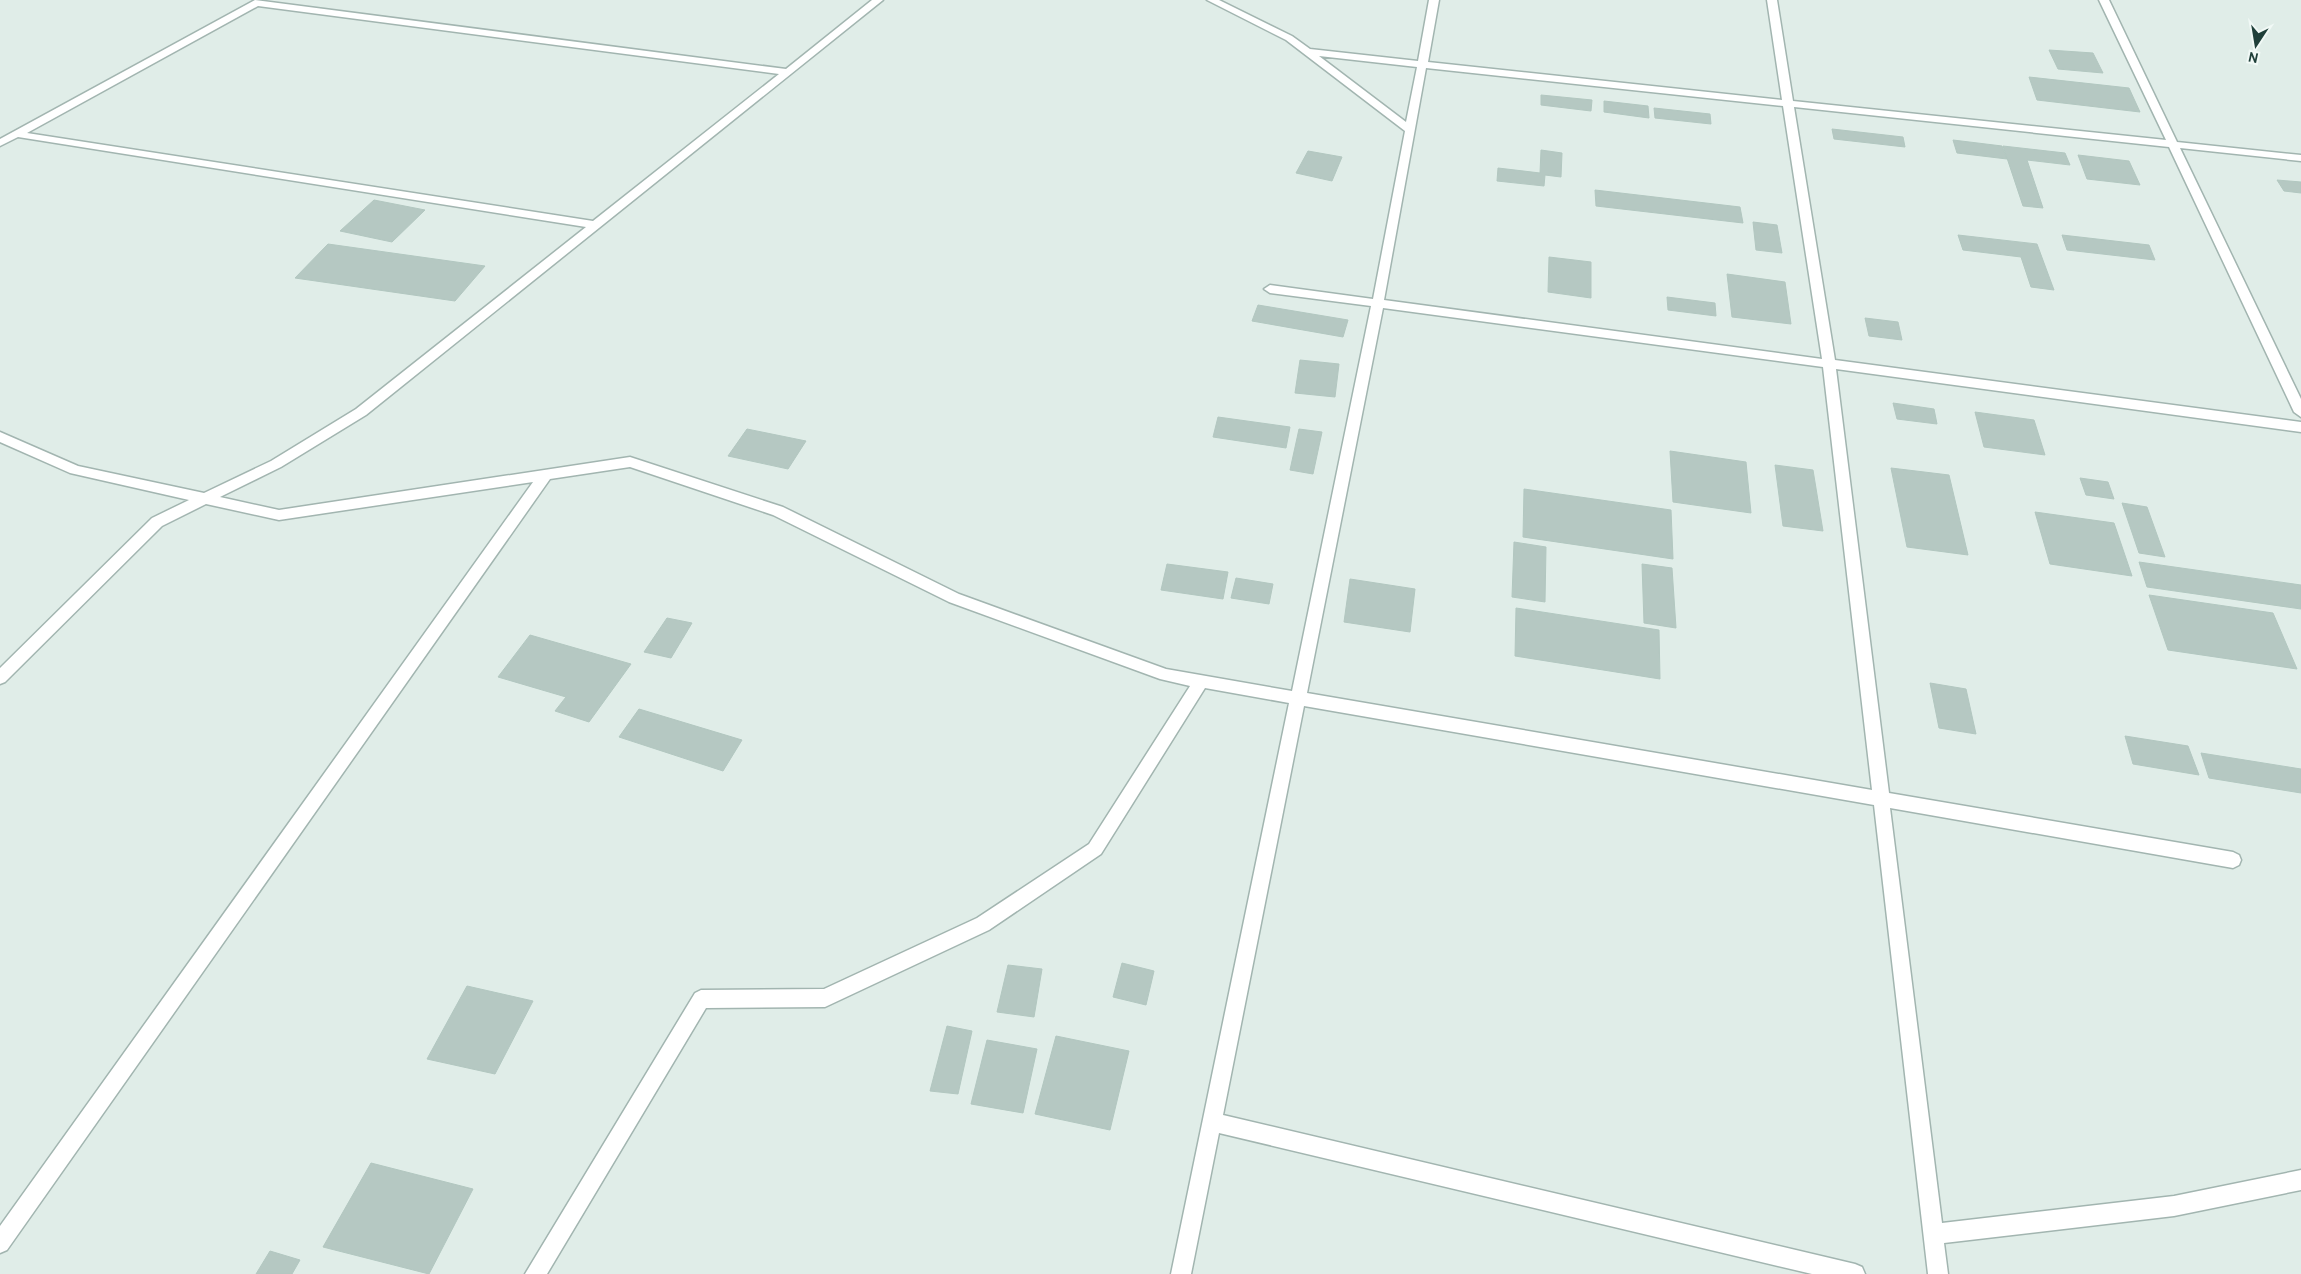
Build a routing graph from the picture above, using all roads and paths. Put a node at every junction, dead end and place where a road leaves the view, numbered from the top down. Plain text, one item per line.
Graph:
1 (878, 0) edge
2 (1212, 0) edge
3 (1434, 0) edge
4 (1772, 0) edge
5 (2104, 0) edge
6 (259, 2) edge
7 (1308, 52) junction
8 (1422, 64) junction
9 (788, 72) junction
10 (1788, 103) junction
11 (1410, 130) junction
12 (16, 134) junction
13 (0, 143) edge
14 (2172, 144) junction
15 (2301, 158) edge
16 (597, 225) junction
17 (1270, 289) dead end
18 (1378, 303) junction
19 (1829, 364) junction
20 (2301, 412) edge
21 (2301, 427) edge
22 (0, 437) edge
23 (546, 474) junction
24 (205, 498) junction
25 (0, 678) edge
26 (1201, 682) junction
27 (1298, 698) junction
28 (1881, 799) junction
29 (2232, 860) dead end
30 (1212, 1122) junction
31 (2301, 1180) edge
32 (1933, 1234) junction
33 (0, 1243) edge
34 (535, 1274) edge
35 (1182, 1274) edge
36 (1855, 1274) edge
37 (1938, 1274) edge

1 - 9 street
2 - 7 street
3 - 8 street
4 - 10 street
5 - 14 street
6 - 9 street
6 - 12 street
7 - 8 street
7 - 11 street
8 - 10 street
8 - 11 street
9 - 16 street
10 - 14 street
10 - 19 street
11 - 18 street
12 - 13 street
12 - 16 street
14 - 15 street
14 - 20 street
16 - 24 street
17 - 18 street
18 - 19 street
18 - 27 street
19 - 21 street
19 - 28 street
22 - 24 street
23 - 24 street
23 - 26 street
23 - 33 street
24 - 25 street
26 - 27 street
26 - 34 street
27 - 28 street
27 - 30 street
28 - 29 street
28 - 32 street
30 - 35 street
30 - 36 street
31 - 32 street
32 - 37 street

